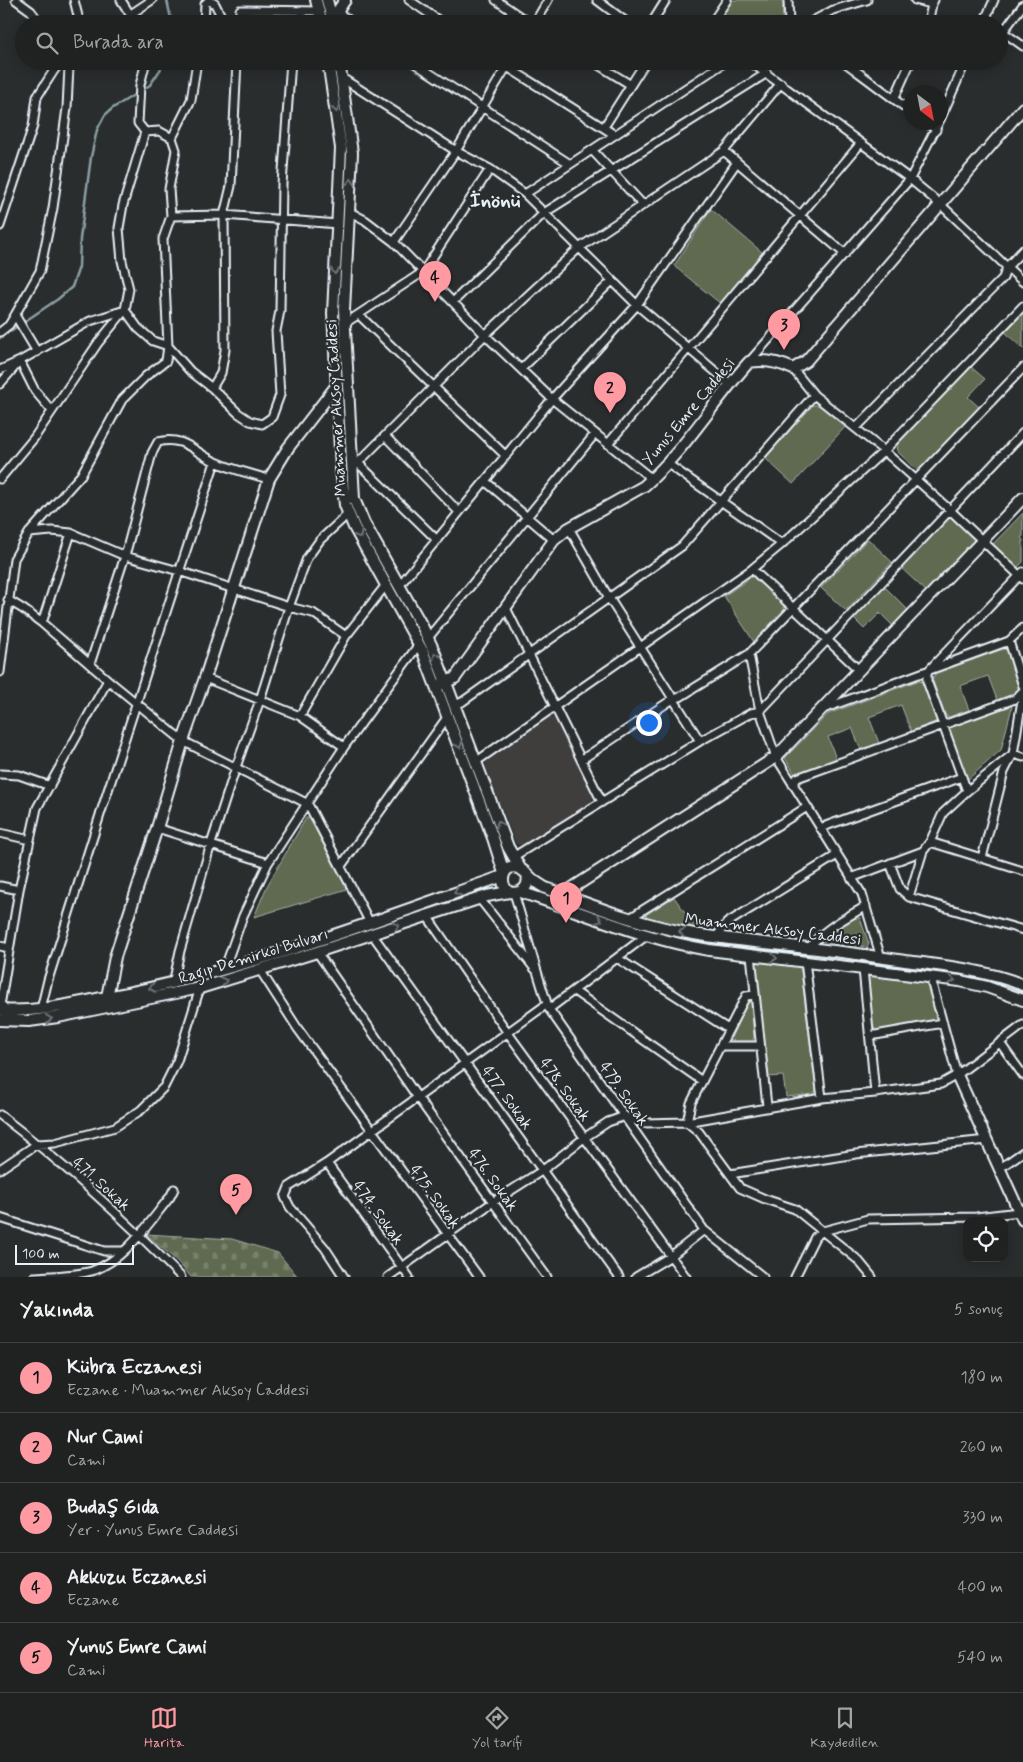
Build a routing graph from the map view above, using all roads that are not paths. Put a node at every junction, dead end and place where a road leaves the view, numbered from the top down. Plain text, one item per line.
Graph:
1 (16, 0) edge
2 (74, 0) edge
3 (121, 0) edge
4 (152, 0) edge
5 (209, 0) edge
6 (316, 0) edge
7 (327, 0) edge
8 (345, 0) edge
9 (409, 0) edge
10 (496, 0) edge
11 (548, 0) edge
12 (598, 0) edge
13 (666, 0) edge
14 (727, 0) edge
15 (788, 0) edge
16 (833, 0) edge
17 (867, 0) edge
18 (915, 0) edge
19 (994, 0) edge
20 (606, 2) edge
21 (933, 2) edge
22 (1023, 5) edge
23 (832, 10) junction
24 (319, 11) junction
25 (303, 12) junction
26 (131, 14) joint
27 (33, 15) edge
28 (78, 15) edge
29 (204, 15) edge
30 (220, 15) edge
31 (240, 15) edge
32 (302, 15) edge
33 (320, 15) edge
34 (331, 15) edge
35 (335, 15) edge
36 (431, 15) edge
37 (519, 15) edge
38 (539, 15) edge
39 (620, 15) edge
40 (657, 15) edge
41 (716, 15) edge
42 (789, 15) edge
43 (823, 15) edge
44 (930, 15) edge
45 (987, 15) edge
46 (1008, 23) edge
47 (1008, 36) edge
48 (1023, 46) edge
49 (55, 70) edge
50 (69, 70) edge
51 (144, 70) edge
52 (196, 70) edge
53 (237, 70) edge
54 (290, 70) edge
55 (329, 70) edge
56 (341, 70) edge
57 (425, 70) edge
58 (504, 70) edge
59 (517, 70) edge
60 (607, 70) edge
61 (640, 70) edge
62 (713, 70) edge
63 (762, 70) edge
64 (856, 70) edge
65 (907, 70) edge
66 (962, 70) edge
67 (767, 73) junction
68 (342, 78) junction
69 (781, 84) junction
70 (631, 85) junction
71 (894, 99) junction
72 (948, 103) edge
73 (903, 106) edge
74 (482, 108) junction
75 (1023, 108) edge
76 (604, 127) junction
77 (936, 130) edge
78 (145, 132) junction
79 (615, 135) junction
80 (172, 138) junction
81 (861, 143) junction
82 (592, 150) junction
83 (456, 151) junction
84 (724, 151) junction
85 (737, 162) junction
86 (570, 164) junction
87 (490, 169) junction
88 (612, 171) junction
89 (910, 179) junction
90 (525, 194) junction
91 (940, 204) junction
92 (643, 205) junction
93 (350, 212) junction
94 (544, 213) junction
95 (224, 215) junction
96 (171, 216) junction
97 (800, 216) junction
98 (282, 220) junction
99 (338, 224) junction
100 (0, 226) edge
101 (394, 242) junction
102 (579, 248) junction
103 (1023, 250) edge
104 (845, 254) junction
105 (1007, 267) junction
106 (423, 272) junction
107 (612, 281) junction
108 (1023, 282) edge
109 (452, 302) junction
110 (637, 305) junction
111 (1023, 306) edge
112 (125, 310) junction
113 (359, 315) junction
114 (17, 317) junction
115 (344, 324) junction
116 (0, 332) edge
117 (485, 335) junction
118 (168, 346) junction
119 (688, 349) junction
120 (37, 352) junction
121 (20, 361) junction
122 (749, 362) junction
123 (1023, 368) edge
124 (521, 369) junction
125 (794, 369) junction
126 (0, 370) edge
127 (729, 383) junction
128 (0, 384) edge
129 (337, 385) junction
130 (434, 386) junction
131 (212, 388) junction
132 (814, 395) junction
133 (552, 399) junction
134 (52, 411) junction
135 (856, 428) junction
136 (1023, 433) edge
137 (595, 434) junction
138 (384, 436) junction
139 (608, 444) junction
140 (884, 451) junction
141 (506, 456) junction
142 (216, 462) junction
143 (668, 464) junction
144 (355, 466) junction
145 (0, 479) edge
146 (269, 479) junction
147 (652, 479) junction
148 (916, 480) junction
149 (485, 481) junction
150 (1023, 498) edge
151 (720, 501) junction
152 (950, 510) junction
153 (459, 512) junction
154 (348, 514) junction
155 (527, 517) junction
156 (569, 528) junction
157 (29, 533) junction
158 (71, 533) junction
159 (437, 540) junction
160 (554, 540) junction
161 (982, 541) junction
162 (782, 544) junction
163 (125, 556) junction
164 (752, 569) junction
165 (179, 571) junction
166 (1022, 576) edge
167 (386, 585) junction
168 (399, 586) junction
169 (233, 589) junction
170 (609, 598) junction
171 (8, 600) junction
172 (289, 607) junction
173 (506, 608) junction
174 (793, 608) junction
175 (42, 623) junction
176 (1023, 628) edge
177 (346, 636) junction
178 (428, 638) junction
179 (827, 640) junction
180 (1009, 641) junction
181 (419, 644) junction
182 (640, 647) junction
183 (528, 654) junction
184 (749, 654) junction
185 (90, 664) junction
186 (859, 670) junction
187 (0, 672) edge
188 (927, 672) junction
189 (205, 678) junction
190 (108, 680) junction
191 (442, 684) junction
192 (1023, 686) edge
193 (1023, 693) edge
194 (674, 699) junction
195 (260, 700) junction
196 (137, 702) junction
197 (455, 705) junction
198 (554, 707) junction
199 (820, 710) junction
200 (760, 711) junction
201 (300, 716) junction
202 (448, 716) junction
203 (943, 725) junction
204 (700, 740) junction
205 (182, 741) junction
206 (344, 747) junction
207 (1014, 754) junction
208 (776, 757) junction
209 (1023, 757) edge
210 (581, 760) junction
211 (477, 761) junction
212 (236, 767) junction
213 (0, 774) edge
214 (962, 777) junction
215 (793, 785) junction
216 (50, 786) junction
217 (967, 791) junction
218 (602, 802) junction
219 (308, 804) junction
220 (807, 807) junction
221 (157, 828) junction
222 (820, 828) junction
223 (0, 833) edge
224 (30, 840) junction
225 (930, 842) junction
226 (211, 844) junction
227 (924, 851) junction
228 (837, 855) junction
229 (513, 857) junction
230 (982, 858) junction
231 (268, 863) junction
232 (890, 863) junction
233 (341, 866) junction
234 (523, 871) junction
235 (1023, 871) edge
236 (504, 874) junction
237 (851, 878) junction
238 (0, 886) edge
239 (19, 890) junction
240 (514, 892) junction
241 (563, 894) junction
242 (909, 897) junction
243 (479, 898) junction
244 (866, 906) junction
245 (427, 916) junction
246 (630, 918) junction
247 (370, 923) junction
248 (1023, 930) edge
249 (372, 934) junction
250 (646, 936) junction
251 (716, 937) junction
252 (0, 946) edge
253 (9, 948) junction
254 (809, 948) junction
255 (317, 952) junction
256 (751, 955) junction
257 (617, 958) junction
258 (881, 958) junction
259 (805, 962) junction
260 (224, 970) junction
261 (260, 970) junction
262 (863, 970) junction
263 (538, 974) junction
264 (934, 978) junction
265 (173, 984) junction
266 (1023, 985) edge
267 (200, 988) junction
268 (574, 991) junction
269 (754, 996) junction
270 (107, 997) junction
271 (1023, 1000) edge
272 (548, 1007) junction
273 (41, 1009) junction
274 (4, 1010) edge
275 (0, 1020) edge
276 (943, 1023) junction
277 (1023, 1025) edge
278 (728, 1029) junction
279 (508, 1033) junction
280 (870, 1036) junction
281 (1000, 1043) junction
282 (720, 1046) junction
283 (760, 1046) junction
284 (467, 1063) junction
285 (957, 1075) junction
286 (1023, 1075) edge
287 (702, 1081) junction
288 (875, 1093) junction
289 (418, 1098) junction
290 (822, 1098) junction
291 (768, 1106) junction
292 (0, 1115) edge
293 (625, 1116) junction
294 (687, 1122) junction
295 (372, 1130) junction
296 (584, 1138) junction
297 (987, 1140) junction
298 (38, 1144) junction
299 (1023, 1152) edge
300 (327, 1163) junction
301 (1000, 1168) junction
302 (0, 1169) edge
303 (543, 1170) junction
304 (730, 1174) junction
305 (174, 1189) dead end
306 (493, 1202) junction
307 (1021, 1216) edge
308 (0, 1218) edge
309 (704, 1230) junction
310 (823, 1231) junction
311 (140, 1234) junction
312 (448, 1234) junction
313 (123, 1251) junction
314 (671, 1256) junction
315 (401, 1267) junction
316 (90, 1274) edge
317 (34, 1277) edge
318 (40, 1277) edge
319 (181, 1277) edge
320 (344, 1277) edge
321 (388, 1277) edge
322 (409, 1277) edge
323 (479, 1277) edge
324 (547, 1277) edge
325 (619, 1277) edge
326 (636, 1277) edge
327 (686, 1277) edge
328 (763, 1277) edge
329 (795, 1277) edge
330 (872, 1277) edge

1 - 27 street
2 - 28 street
3 - 26 street
4 - 26 street
5 - 29 street
5 - 30 street
6 - 24 main road
7 - 34 main road
8 - 35 main road
9 - 36 street
10 - 37 street
11 - 38 street
12 - 20 street
13 - 40 street
14 - 41 street
15 - 42 street
16 - 23 street
17 - 23 street
18 - 21 street
19 - 45 street
20 - 39 street
21 - 44 street
22 - 46 street
23 - 43 street
24 - 25 street
24 - 33 main road
25 - 31 street
25 - 32 street
47 - 48 street
49 - 100 street
50 - 114 street
51 - 78 street
52 - 80 street
53 - 95 street
54 - 98 street
55 -> 99 main road
56 - 68 main road, Muammer Aksoy Caddesi
57 - 74 street
58 - 74 street
59 - 76 street
60 - 70 street
61 - 70 street
62 - 79 street
63 - 67 street
64 - 71 street
65 - 71 street
66 - 72 street
67 - 69 street
67 - 88 street
68 - 83 street
93 -> 68 main road, Muammer Aksoy Caddesi
69 - 81 street
69 - 84 street
70 - 76 street
71 - 73 street
74 - 83 street
74 - 86 street
75 - 91 main road
76 - 79 street
77 - 89 street
78 - 80 street
78 - 112 street
79 - 82 street
80 - 96 street
81 - 89 street
81 - 97 street
82 - 86 street
82 - 88 street
83 - 87 street
83 - 101 street
84 - 85 street
84 - 92 street
85 - 97 street
85 - 110 street
86 - 90 street
87 - 90 street
87 - 106 street
88 - 92 street
88 - 94 street
89 - 91 street
89 - 104 street
90 - 94 street
91 - 105 street
91 - 125 main road
92 - 102 street
93 - 101 street
93 - 115 main road, Muammer Aksoy Caddesi
94 - 102 street
94 - 109 street
95 - 96 street
95 - 98 street
95 - 131 street
96 - 118 street
97 - 104 street
97 - 119 street
98 - 99 street
98 - 131 street
99 -> 129 main road
101 - 106 street
102 - 107 street
102 - 117 street
103 - 105 street
104 - 122 street
105 - 108 street
105 - 135 street
106 - 109 street
106 - 113 street
107 - 110 street
107 - 124 street
109 - 117 street
110 - 119 street
110 - 133 street
111 - 140 street
112 - 118 street
112 - 120 street
112 - 134 street
113 - 115 street
113 - 130 street
114 - 116 street
114 - 120 street
115 - 144 main road, Muammer Aksoy Caddesi
117 - 124 street
117 - 130 street
118 - 131 street
118 - 157 street
119 - 127 street
119 - 139 street
120 - 121 street
121 - 126 street
121 - 128 street
121 - 134 street
122 - 125 main road, Yunus Emre Caddesi
122 - 127 main road, Yunus Emre Caddesi
123 - 148 street
124 - 133 street
125 - 132 street
127 - 143 main road, Yunus Emre Caddesi
129 - 146 main road
129 - 154 main road
130 - 138 street
130 - 141 street
132 - 135 street
132 - 151 street
133 - 137 street
133 - 141 street
134 - 145 street
135 - 140 street
136 - 152 street
137 - 139 street
137 - 155 street
138 - 144 street
138 - 153 street
139 - 147 street
140 - 148 street
140 - 162 street
141 - 149 street
142 - 146 street
142 - 163 street
142 - 165 street
143 - 147 main road, Yunus Emre Caddesi
143 - 151 street
144 - 159 street
144 - 168 main road, Muammer Aksoy Caddesi
146 - 169 main road
147 - 156 main road, Yunus Emre Caddesi
148 - 152 street
148 - 174 street
149 - 153 street
149 - 155 street
150 - 161 main road
151 - 162 street
151 - 170 street
152 - 161 street
152 - 179 street
153 - 159 street
154 -> 167 main road
154 - 172 street
155 - 160 street
155 - 178 street
156 - 160 main road, Yunus Emre Caddesi
156 - 170 street
157 - 158 street
157 - 171 street
158 - 163 street
158 - 175 street
159 - 168 street
160 - 173 main road, Yunus Emre Caddesi
161 - 166 street
161 - 186 main road
162 - 164 street
163 - 165 street
163 - 185 street
164 - 174 street
164 - 182 street
165 - 169 street
165 - 196 street
166 - 188 street
167 - 177 street
167 - 181 main road
168 - 178 main road, Muammer Aksoy Caddesi
169 - 172 street
169 - 189 main road
170 - 182 street
170 - 183 street
171 - 175 street
171 - 187 street
172 - 177 street
172 - 195 street
173 - 183 street
173 - 191 main road, Yunus Emre Caddesi
174 - 179 street
174 - 184 street
175 - 185 street
176 - 180 street
177 - 201 street
191 -> 178 main road, Muammer Aksoy Caddesi
179 - 186 street
179 - 200 street
180 - 188 street
180 - 192 street
181 - 191 main road
181 - 206 street
182 - 194 street
182 - 198 street
183 - 197 street
183 - 198 street
184 - 194 street
184 - 200 street
185 - 190 street
186 - 199 main road
188 - 199 street
188 - 203 street
189 - 195 street
189 - 205 main road
190 - 196 street
190 - 216 street
191 - 197 main road, Muammer Aksoy Caddesi
191 - 202 main road
193 - 203 street
193 - 207 street
194 - 204 street
194 - 210 street
195 - 201 street
195 - 212 street
196 - 205 street
196 - 273 street
197 - 211 main road, Muammer Aksoy Caddesi
198 - 210 street
198 - 211 street
199 - 208 main road
200 - 204 street
200 - 208 street
201 - 206 street
202 - 233 street
202 -> 236 main road
203 - 214 street
203 - 215 street
204 - 218 street
205 - 212 street
205 - 221 main road
206 - 219 street
207 - 209 street
207 - 217 street
207 - 230 street
208 - 215 street
208 - 241 main road
210 - 218 street
229 -> 211 main road, Muammer Aksoy Caddesi
212 - 219 street
212 - 226 street
213 - 216 street
214 - 217 street
214 - 222 street
215 - 220 street
216 - 224 street
217 - 225 street
218 - 229 street
219 - 231 street
219 - 233 street
220 - 222 street
220 - 246 street
221 - 226 street
221 - 270 main road
222 - 228 street
223 - 224 street
224 - 239 street
225 - 227 street
225 - 230 street
226 - 231 street
226 - 265 street
227 - 232 street
227 - 242 street
228 - 237 street
228 - 251 street
229 - 234 main road, Muammer Aksoy Caddesi
230 - 235 street
231 - 260 street
232 - 237 street
232 - 242 street
233 - 247 street
234 - 236 main road
234 - 240 main road
234 - 241 main road, Muammer Aksoy Caddesi
236 - 240 main road
236 -> 247 main road, Ragıp Demirkol Bulvarı
237 - 244 street
238 - 239 street
239 - 253 street
240 - 243 main road, Ragıp Demirkol Bulvarı
240 -> 250 main road
240 - 263 street, 479. Sokak
241 - 246 main road, Muammer Aksoy Caddesi
242 - 248 street
243 - 245 main road, Ragıp Demirkol Bulvarı
243 - 263 street
244 - 254 street
244 - 258 street
249 -> 245 main road, Ragıp Demirkol Bulvarı
245 - 279 street, 478. Sokak
251 -> 246 main road, Muammer Aksoy Caddesi
247 - 260 main road, Ragıp Demirkol Bulvarı
249 - 255 main road, Ragıp Demirkol Bulvarı
249 - 284 street, 477. Sokak
250 - 256 main road
250 - 257 street
251 - 254 main road, Muammer Aksoy Caddesi
252 - 253 street
253 - 274 street
254 - 258 main road, Muammer Aksoy Caddesi
255 - 261 main road, Ragıp Demirkol Bulvarı
255 - 289 street, 476. Sokak
256 -> 259 main road
256 - 269 street
257 - 268 street
257 - 278 street
258 - 266 main road, Muammer Aksoy Caddesi
259 - 262 main road
259 - 290 street
260 - 265 main road, Ragıp Demirkol Bulvarı
267 -> 261 main road, Ragıp Demirkol Bulvarı
261 - 295 street, 475. Sokak
262 - 264 main road
262 - 280 street
263 - 272 street, 479. Sokak
264 -> 271 main road
264 - 276 street
265 -> 270 main road, Ragıp Demirkol Bulvarı
275 -> 267 main road, Ragıp Demirkol Bulvarı
267 - 298 street
268 - 272 street
268 - 287 street
269 - 278 street
269 - 283 street
270 - 273 main road, Ragıp Demirkol Bulvarı
272 - 279 street
272 - 293 street, 479. Sokak
273 - 274 main road, Ragıp Demirkol Bulvarı
276 - 280 street
276 - 285 street
277 - 281 street
278 - 282 street
279 - 284 street
279 - 296 street, 478. Sokak
280 - 288 street
281 - 285 street
281 - 286 street
282 - 283 street
282 - 287 street
283 - 291 street
284 - 289 street
284 - 303 street, 477. Sokak
285 - 288 street
285 - 297 main road
287 - 294 street
288 - 290 street
289 - 295 street
289 - 306 street, 476. Sokak
290 - 291 street
291 - 294 street
292 - 298 street, 471. Sokak
293 - 294 street
293 - 296 street
293 - 309 street, 479. Sokak
294 - 304 street
295 - 300 street
295 - 312 street, 475. Sokak
296 - 303 street
296 - 314 street, 478. Sokak
297 - 301 main road
297 - 304 street
298 - 302 street
298 - 311 street, 471. Sokak
299 - 301 street
300 - 315 street, 474. Sokak
300 - 320 street
301 - 307 main road
303 - 306 street
303 - 325 street, 477. Sokak
304 - 310 street
305 - 311 street
306 - 312 street
306 - 324 street, 476. Sokak
307 - 310 street
308 - 313 street
309 - 314 street
309 - 328 street, 479. Sokak
310 - 329 street
310 - 330 street
311 - 313 street
311 - 319 street, 471. Sokak
312 - 315 street
312 - 323 street, 475. Sokak
313 - 316 street
314 - 326 street
314 - 327 street, 478. Sokak
315 - 321 street
315 - 322 street, 474. Sokak
316 - 318 street
317 - 318 street

